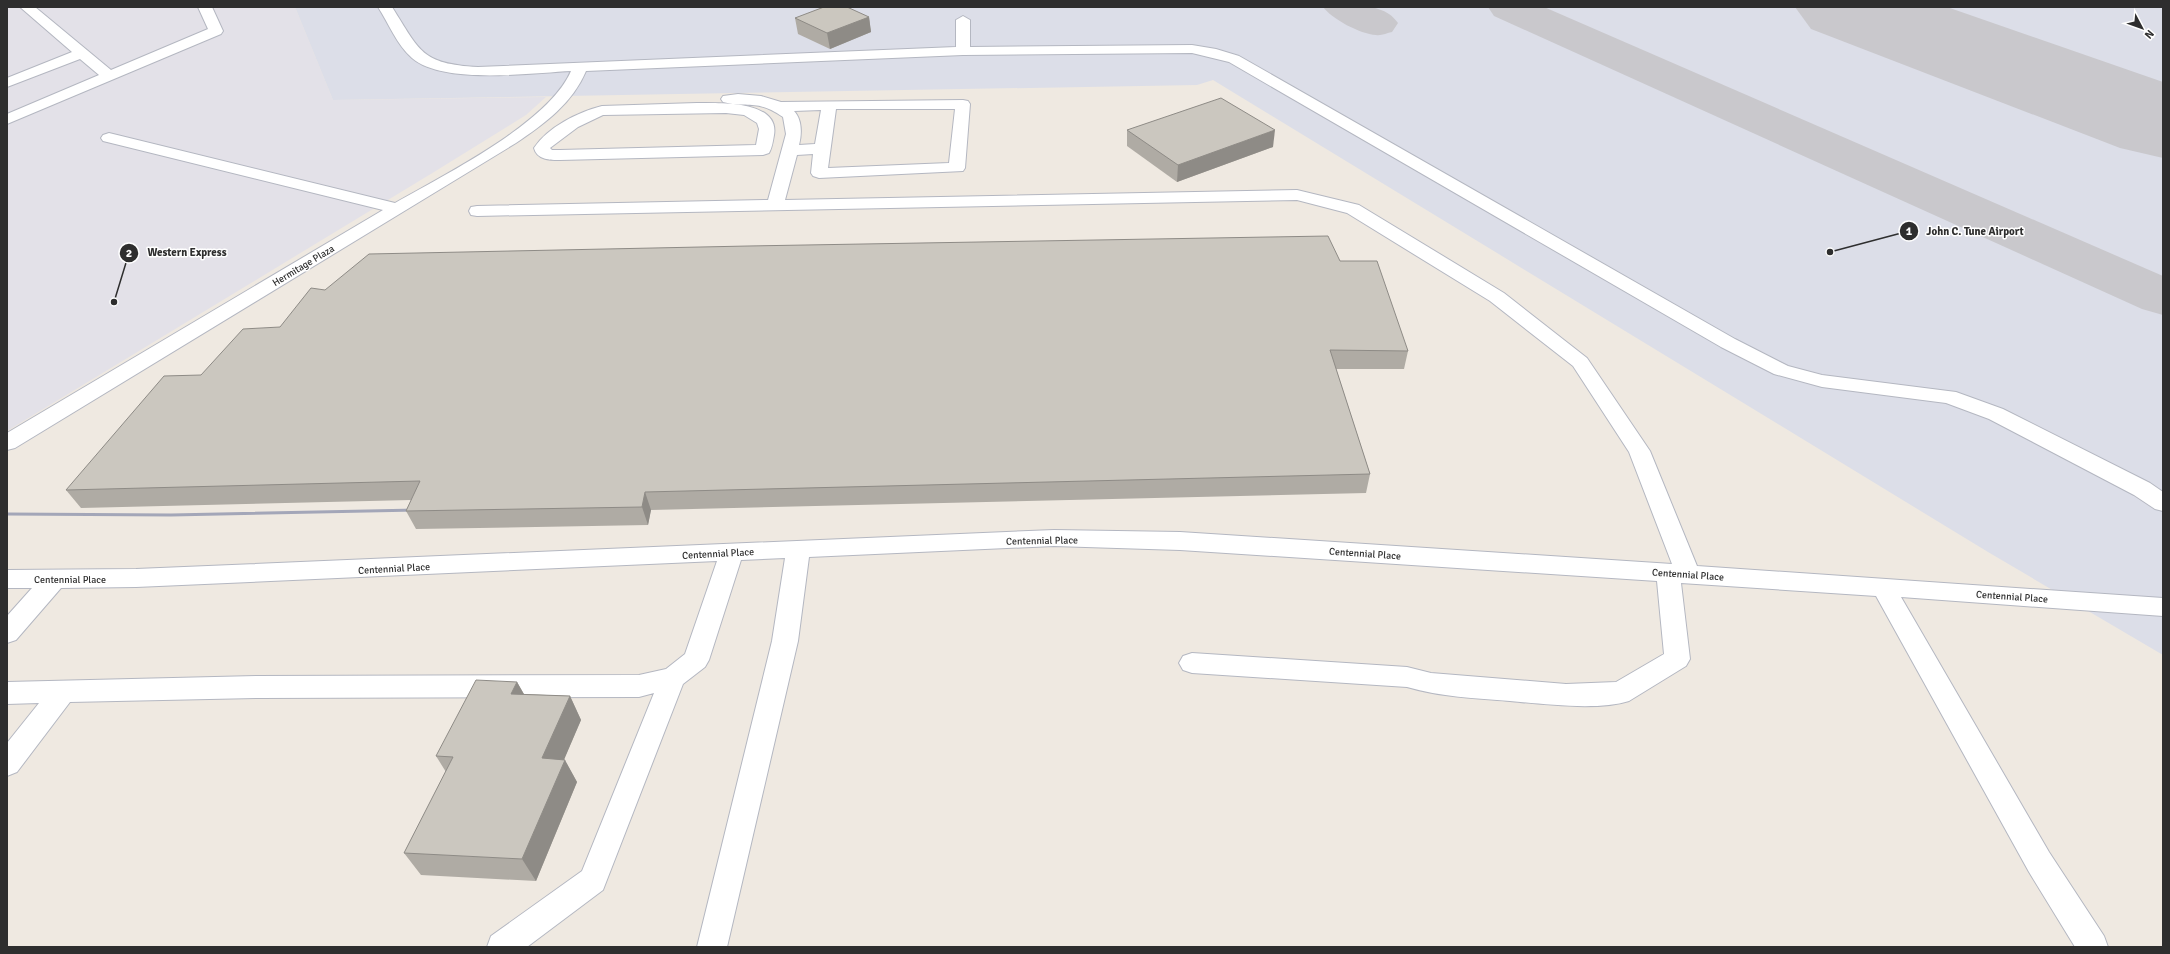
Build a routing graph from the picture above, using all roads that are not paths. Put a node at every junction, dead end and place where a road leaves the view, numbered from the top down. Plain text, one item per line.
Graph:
1 (28, 7) edge
2 (206, 7) edge
3 (385, 7) edge
4 (963, 20) dead end
5 (963, 51) junction
6 (82, 53) junction
7 (580, 67) junction
8 (108, 75) junction
9 (7, 83) edge
10 (555, 105) junction
11 (829, 106) junction
12 (780, 108) junction
13 (7, 120) edge
14 (793, 128) junction
15 (766, 129) junction
16 (109, 138) dead end
17 (822, 149) junction
18 (790, 150) junction
19 (775, 206) junction
20 (398, 208) junction
21 (477, 211) dead end
22 (7, 442) edge
23 (2163, 503) edge
24 (798, 550) junction
25 (732, 553) junction
26 (1678, 574) junction
27 (7, 579) edge
28 (54, 579) junction
29 (1883, 587) junction
30 (2163, 607) edge
31 (7, 633) edge
32 (1192, 663) dead end
33 (673, 678) junction
34 (63, 692) junction
35 (7, 694) edge
36 (7, 764) edge
37 (502, 947) edge
38 (712, 947) edge
39 (2093, 947) edge

1 - 6 lane
2 - 8 lane
3 - 7 lane
4 - 5 lane
5 - 7 lane
5 - 23 lane
6 - 8 lane
6 - 9 lane
7 - 10 lane, Hermitage Plaza
8 - 13 lane
10 - 12 lane
10 - 20 lane, Hermitage Plaza
11 - 12 lane
11 - 17 lane
11 - 17 lane
12 - 14 lane
14 - 15 lane
14 - 18 lane
15 - 15 lane
16 - 20 lane
17 - 18 lane
18 - 19 lane
19 - 21 lane
19 - 26 lane
20 - 22 lane, Hermitage Plaza
24 - 25 lane, Centennial Place
24 - 26 lane, Centennial Place
24 - 38 lane
25 - 28 lane, Centennial Place
25 - 33 lane
26 - 29 lane, Centennial Place
26 - 32 lane
27 - 28 lane, Centennial Place
28 - 31 lane
29 - 30 lane, Centennial Place
29 - 39 lane
33 - 34 lane
33 - 37 lane
34 - 35 lane
34 - 36 lane

